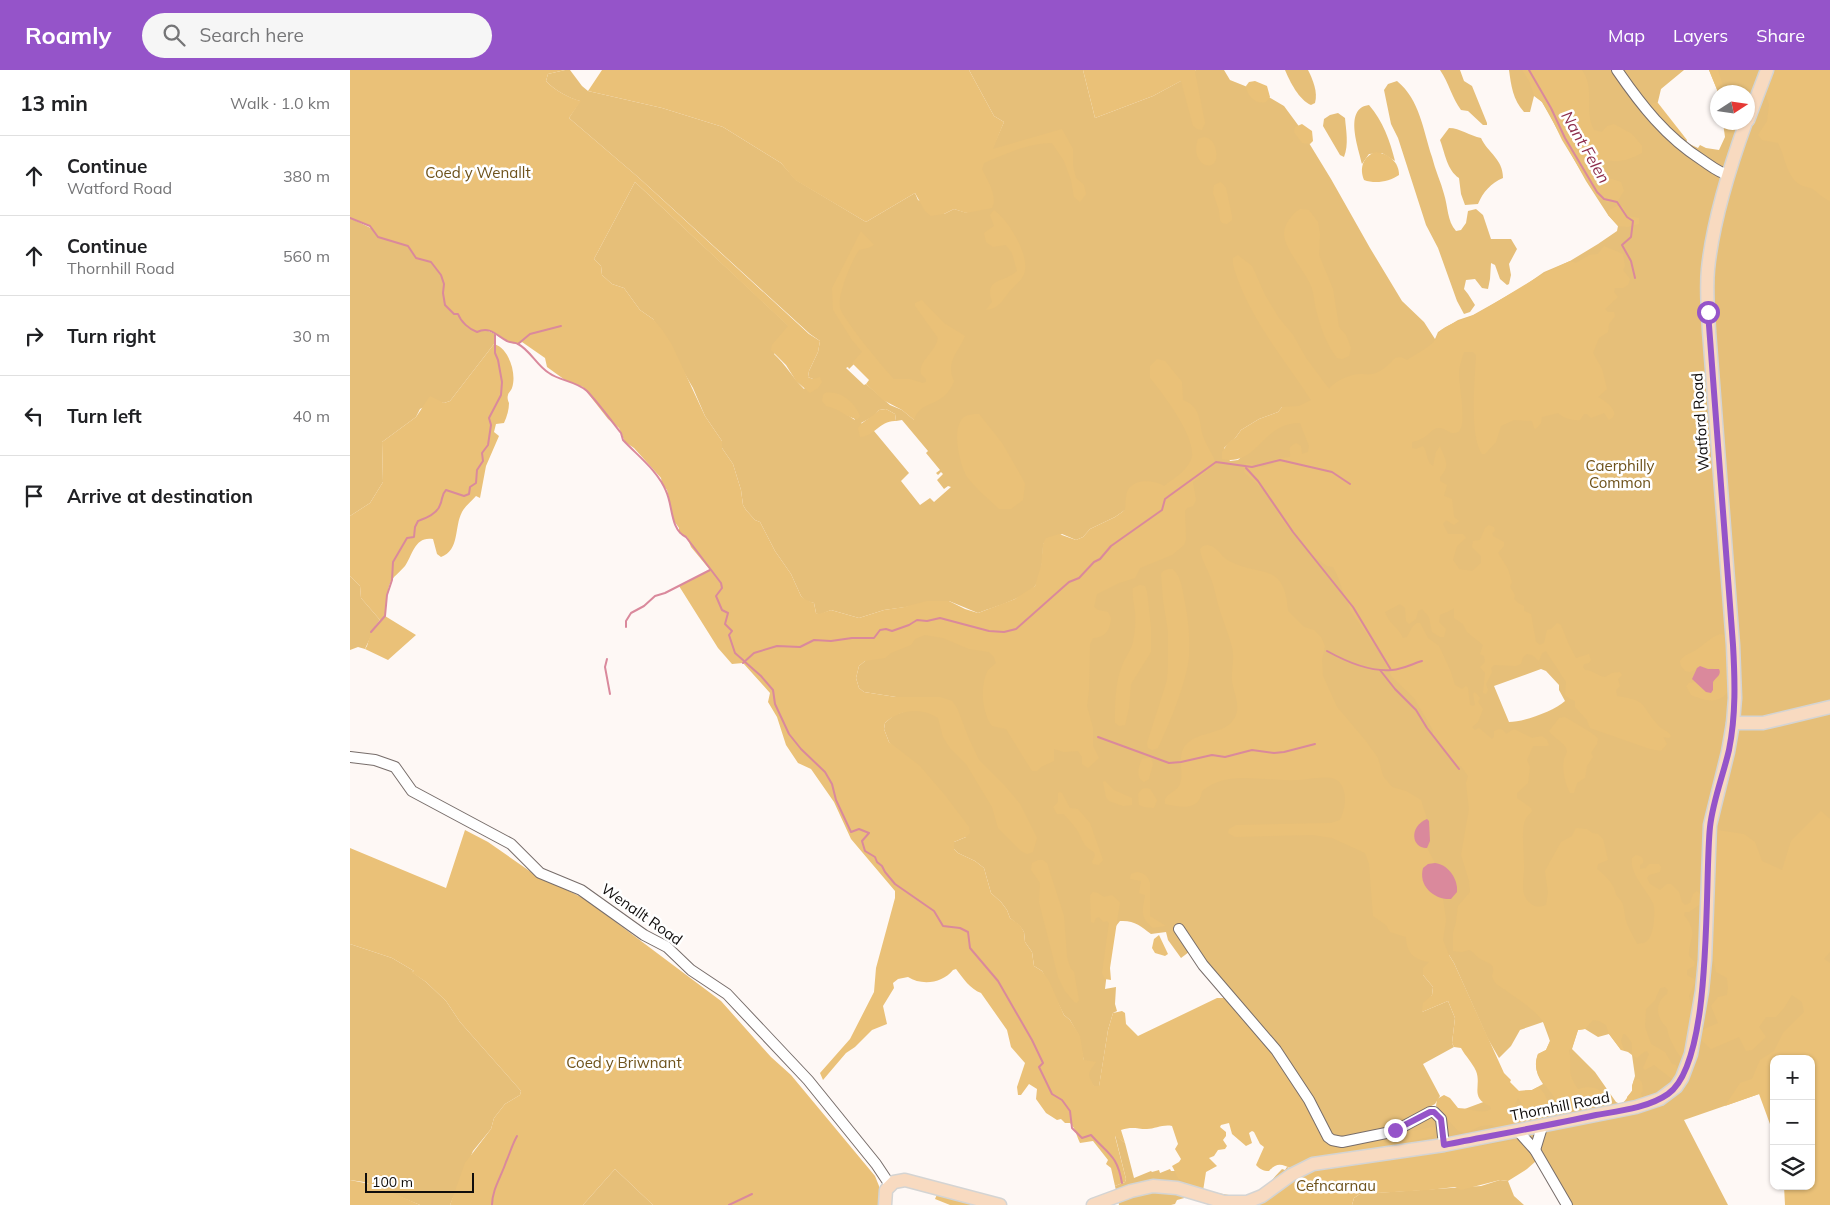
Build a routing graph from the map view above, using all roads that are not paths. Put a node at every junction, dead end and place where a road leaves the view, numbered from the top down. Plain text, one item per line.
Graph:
1 (1617, 70) edge
2 (1766, 70) edge
3 (1755, 100) edge
4 (1744, 130) edge
5 (1729, 175) junction
6 (1830, 707) edge
7 (1733, 723) junction
8 (350, 757) edge
9 (1179, 929) dead end
10 (1542, 1126) junction
11 (1518, 1131) junction
12 (1444, 1145) junction
13 (1535, 1150) junction
14 (890, 1185) junction
15 (885, 1205) edge
16 (1000, 1205) edge
17 (1092, 1205) edge
18 (1567, 1205) edge

1 - 5 street
2 - 3 main road, Watford Road
4 - 5 main road, Watford Road
5 - 7 main road, Watford Road
6 - 7 main road
7 - 10 main road, Thornhill Road
8 - 14 street, Wenallt Road
9 - 12 street
10 - 11 main road, Thornhill Road
10 - 13 street
11 - 12 main road, Thornhill Road
11 - 13 street
12 - 17 main road, Thornhill Road
13 - 18 street
14 - 15 main road
14 - 16 main road

